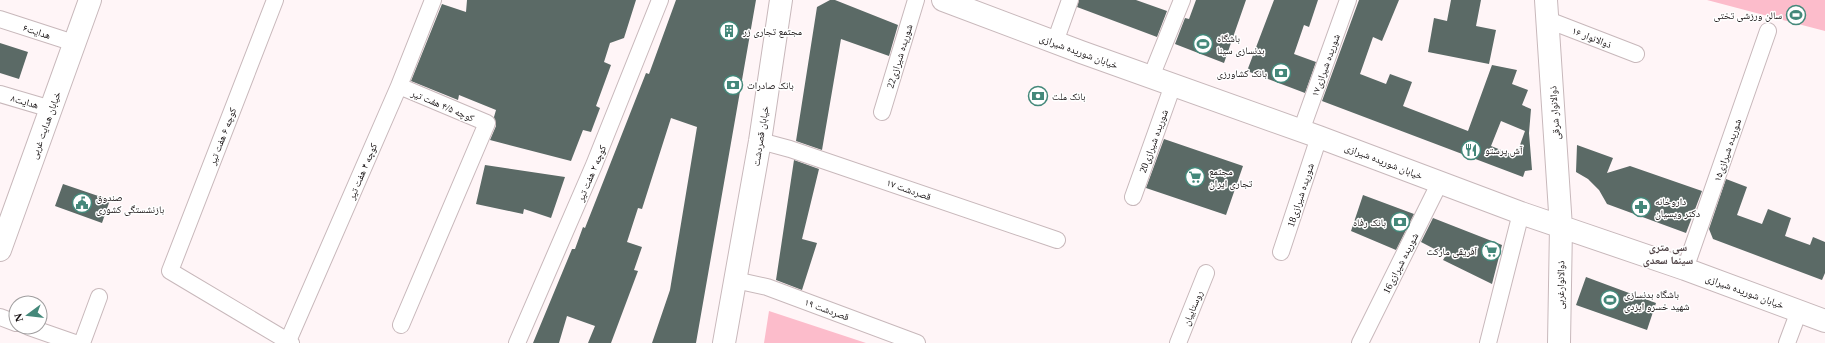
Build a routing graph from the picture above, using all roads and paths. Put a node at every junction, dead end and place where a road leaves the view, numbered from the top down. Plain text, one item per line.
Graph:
1 (90, 0) edge
2 (275, 0) edge
3 (433, 0) edge
4 (660, 0) edge
5 (781, 0) edge
6 (916, 0) edge
7 (943, 0) edge
8 (1070, 0) edge
9 (1182, 0) edge
10 (1348, 0) edge
11 (1547, 10) edge
12 (0, 19) edge
13 (1768, 31) dead end
14 (1055, 42) junction
15 (74, 43) junction
16 (1636, 54) dead end
17 (1151, 77) junction
18 (1173, 85) junction
19 (399, 86) junction
20 (0, 94) edge
21 (51, 109) junction
22 (882, 112) dead end
23 (1310, 134) junction
24 (760, 141) junction
25 (1440, 182) junction
26 (1133, 197) dead end
27 (1521, 213) junction
28 (5, 222) edge
29 (1561, 227) junction
30 (1057, 240) dead end
31 (0, 250) edge
32 (1281, 252) dead end
33 (1685, 269) junction
34 (1206, 273) dead end
35 (735, 280) junction
36 (99, 297) dead end
37 (1799, 311) junction
38 (1824, 317) edge
39 (401, 325) dead end
40 (48, 334) edge
41 (283, 340) edge
42 (75, 343) edge
43 (82, 343) edge
44 (517, 343) edge
45 (724, 343) edge
46 (917, 343) edge
47 (1178, 343) edge
48 (1360, 343) edge
49 (1488, 343) edge
50 (1559, 343) edge
51 (1788, 343) edge

1 - 15 main road, خیابان هدایت غربی
2 - 41 street, کوچه ۶ هفت تیر
3 - 19 street, کوچه ۴ هفت تیر
4 - 44 street, کوچه ۲ هفت تیر
5 - 24 main road, خیابان قصردشت
6 - 22 street, 22شوریده شیرازی
7 - 14 main road, خیابان شوریده شیرازی
8 - 14 street
9 - 17 street
10 - 23 street, شوریده شیرازی۱۷
11 - 16 street, ذوالانوار ۱۶
11 - 29 main road, ذوالانوار شرقی
12 - 15 street, هدایت۶
13 - 33 street, شوریده شیرازی۱۵
14 - 17 main road, خیابان شوریده شیرازی
15 - 21 main road, خیابان هدایت غربی
17 - 18 main road, خیابان شوریده شیرازی
18 - 23 main road, خیابان شوریده شیرازی
18 - 26 street, 20شوریده شیرازی
19 - 39 street, کوچه ۴/۵ هفت تیر
19 - 41 street, کوچه ۴ هفت تیر
20 - 21 street, هدایت۸
21 - 28 main road, خیابان هدایت غربی
23 - 25 main road, خیابان شوریده شیرازی
23 - 32 street, 18شوریده شیرازی
24 - 30 street, قصردشت ۱۷
24 - 35 main road, خیابان قصردشت
25 - 27 main road, خیابان شوریده شیرازی
25 - 48 street, شوریده شیرازی16
27 - 29 main road, خیابان شوریده شیرازی
27 - 49 street
28 - 31 main road, خیابان هدایت غربی
29 - 33 main road, خیابان شوریده شیرازی
29 - 50 main road, ذوالانوارغربی
33 - 37 main road, خیابان شوریده شیرازی
34 - 47 street, روستاییان
35 - 45 main road, خیابان قصردشت
35 - 46 street, قصردشت ۱۹
36 - 43 street
37 - 38 main road, خیابان شوریده شیرازی
37 - 51 street
40 - 42 street

